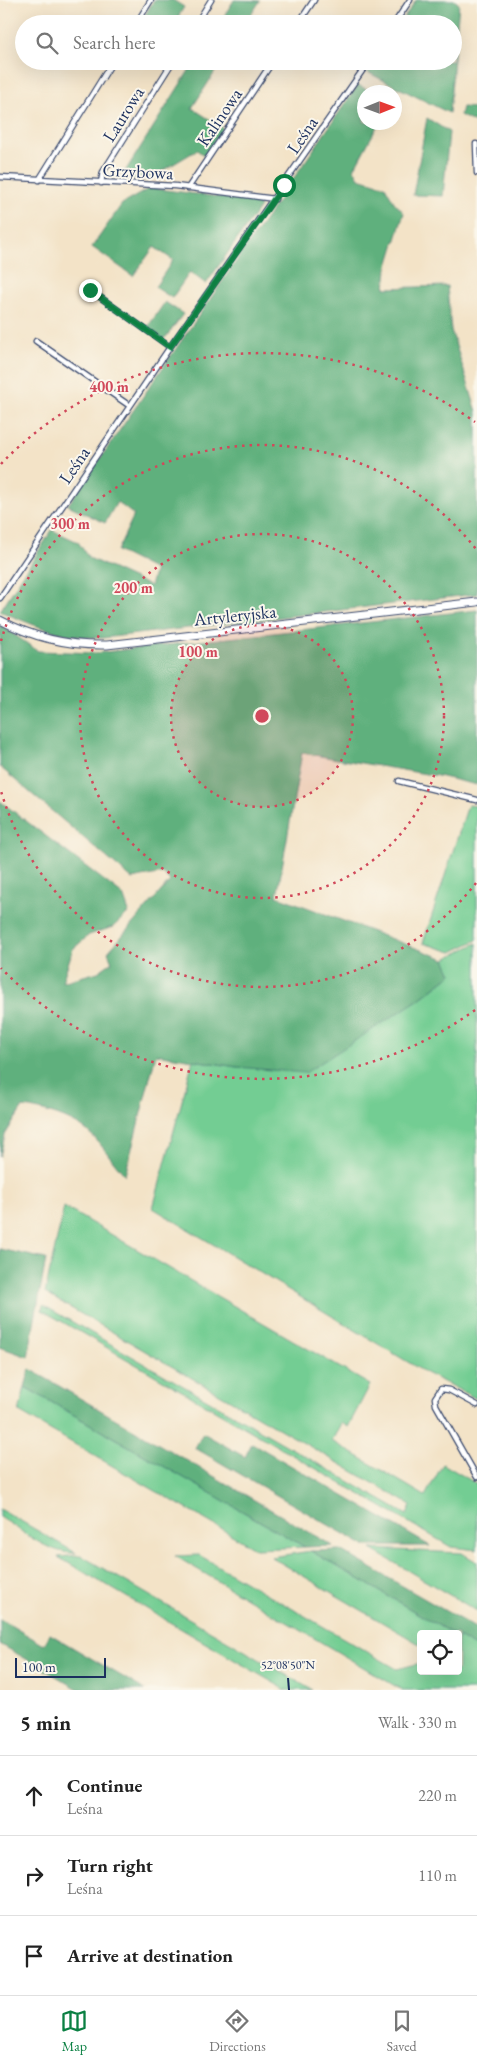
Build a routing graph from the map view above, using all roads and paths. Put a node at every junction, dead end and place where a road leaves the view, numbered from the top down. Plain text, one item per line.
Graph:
1 (151, 0) edge
2 (211, 0) edge
3 (314, 0) edge
4 (410, 0) edge
5 (142, 15) edge
6 (202, 15) edge
7 (304, 15) edge
8 (400, 15) edge
9 (107, 70) edge
10 (166, 70) edge
11 (267, 70) edge
12 (363, 70) edge
13 (476, 144) edge
14 (477, 173) edge
15 (0, 177) edge
16 (39, 180) junction
17 (101, 182) junction
18 (188, 188) junction
19 (275, 199) junction
20 (90, 290) dead end
21 (36, 341) dead end
22 (170, 347) junction
23 (130, 406) junction
24 (0, 598) edge
25 (477, 602) edge
26 (0, 620) edge
27 (399, 781) dead end
28 (477, 800) edge
29 (477, 1404) edge
30 (477, 1477) edge

1 - 5 street
2 - 6 street
3 - 7 street
4 - 8 street
9 - 16 street
10 - 17 street, Laurowa
11 - 18 street, Kalinowa
12 - 19 street, Leśna
13 - 14 street
15 - 16 street, Grzybowa
16 - 17 street, Grzybowa
17 - 18 street, Grzybowa
18 - 19 street, Grzybowa
19 - 22 street, Leśna
20 - 22 street
21 - 23 street
22 - 23 street, Leśna
23 - 24 street, Leśna
25 - 26 street, Artyleryjska
27 - 28 street
29 - 30 street

